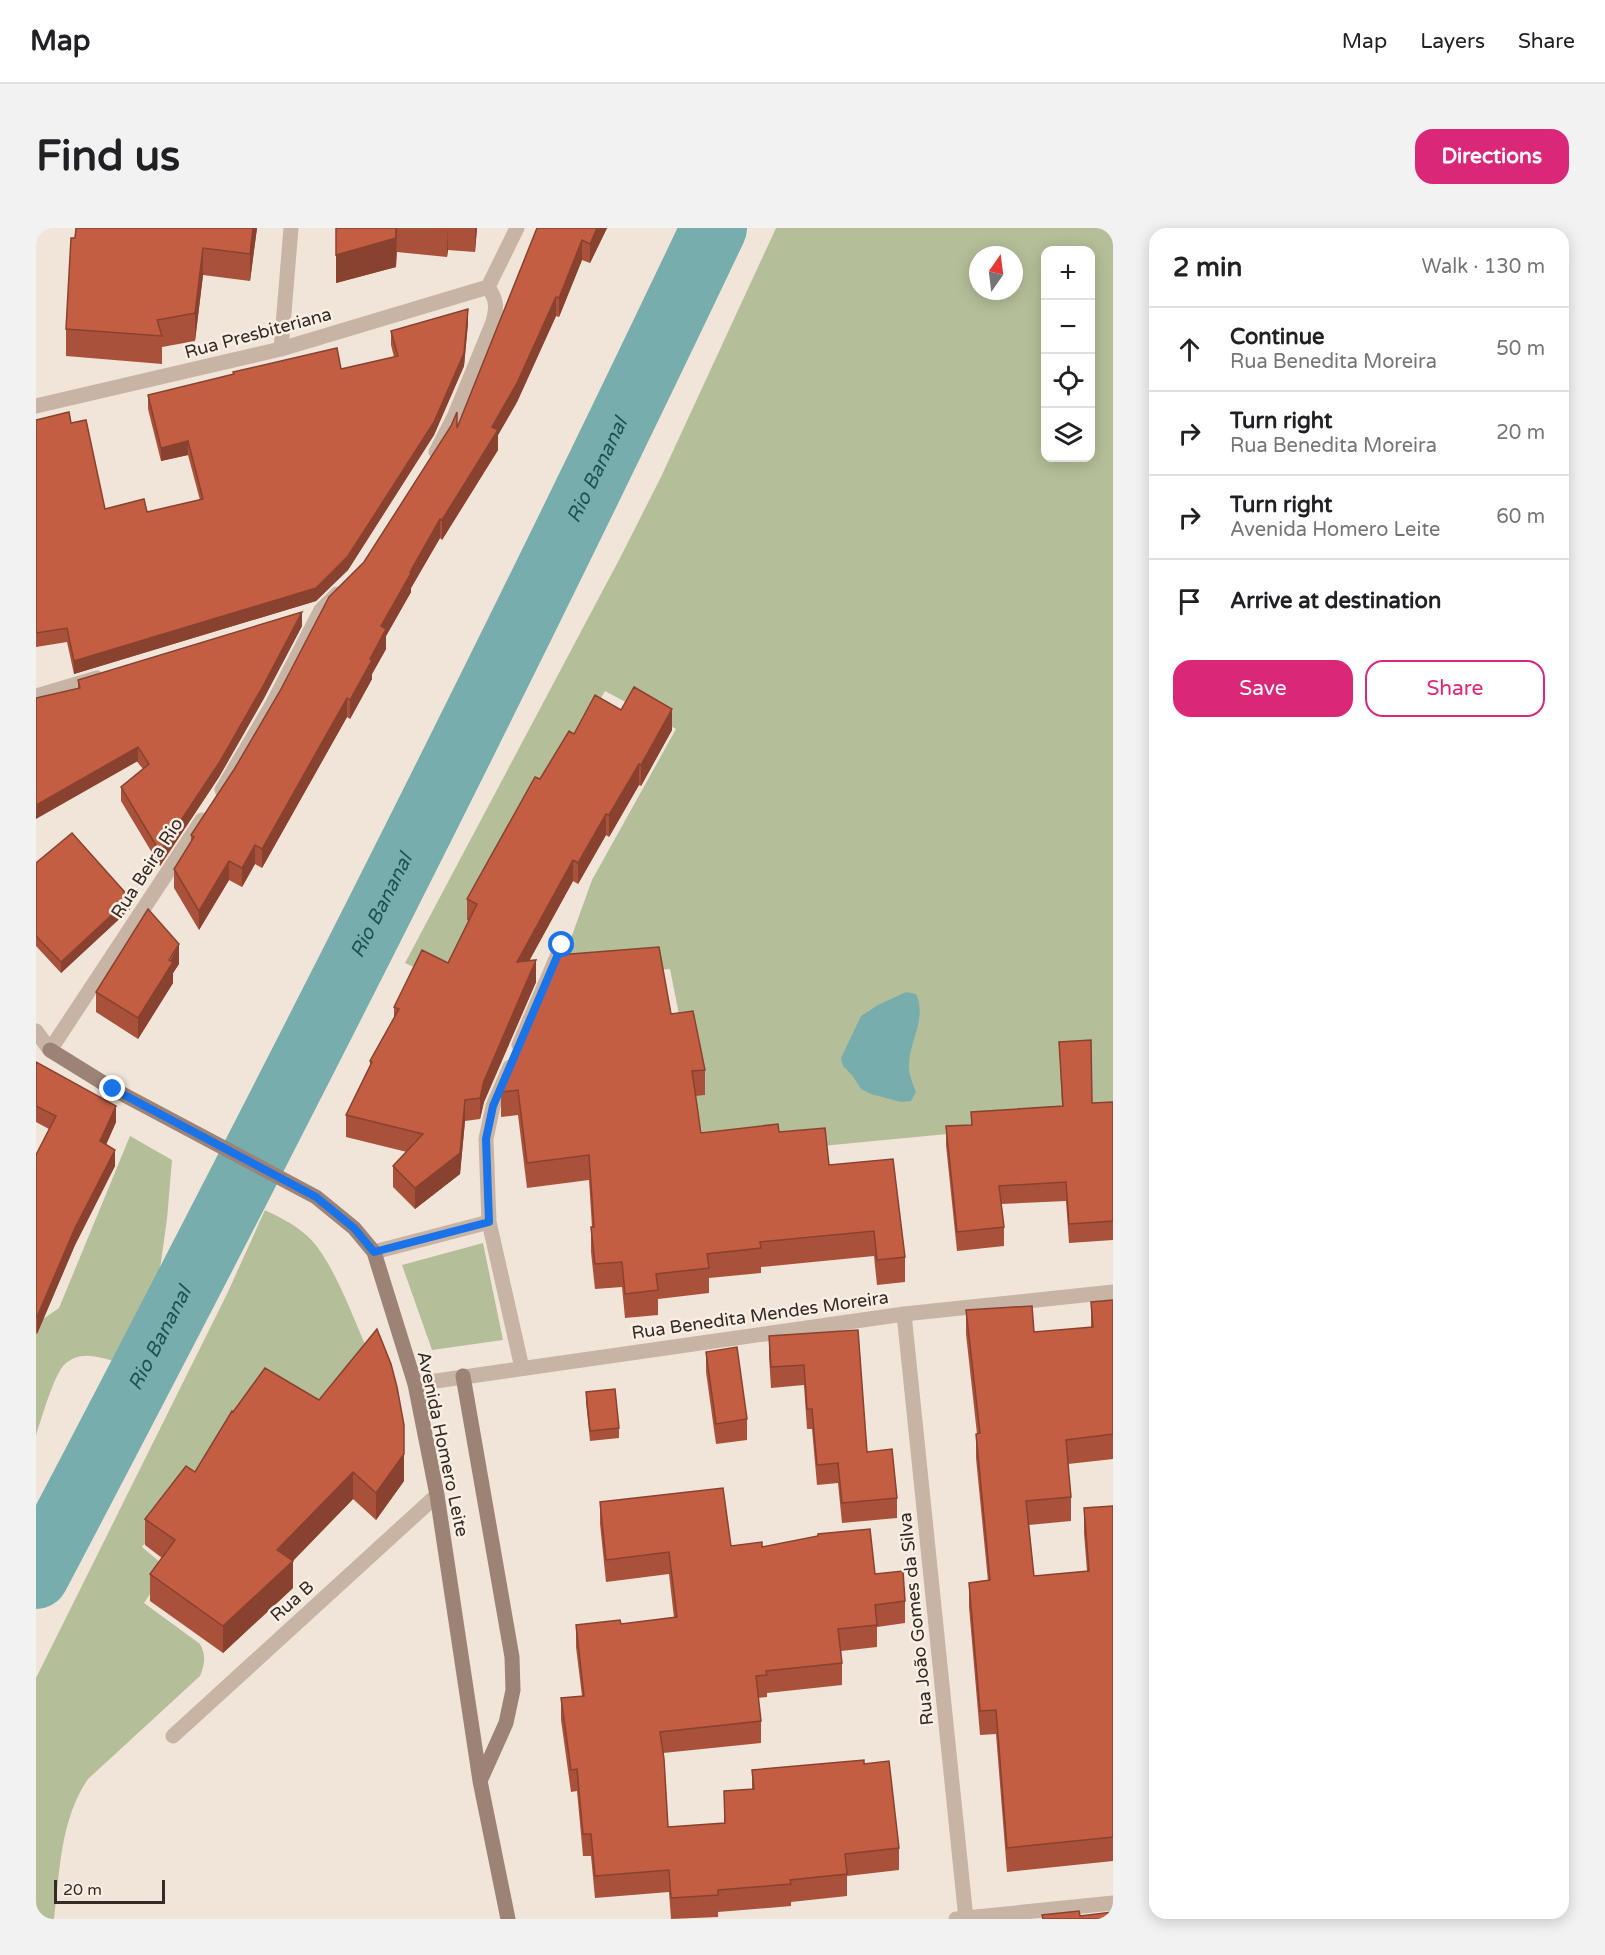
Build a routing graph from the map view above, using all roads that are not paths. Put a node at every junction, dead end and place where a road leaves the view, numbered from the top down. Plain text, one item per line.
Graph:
1 (291, 228) edge
2 (517, 228) edge
3 (488, 287) junction
4 (281, 350) junction
5 (36, 406) edge
6 (425, 469) edge
7 (349, 582) edge
8 (321, 610) junction
9 (298, 617) edge
10 (116, 672) edge
11 (36, 696) edge
12 (562, 945) dead end
13 (36, 1031) edge
14 (50, 1050) junction
15 (489, 1222) junction
16 (374, 1252) junction
17 (1113, 1293) edge
18 (904, 1314) junction
19 (522, 1368) junction
20 (463, 1376) junction
21 (415, 1384) junction
22 (437, 1495) junction
23 (173, 1736) dead end
24 (480, 1781) junction
25 (1113, 1903) edge
26 (507, 1919) edge
27 (963, 1919) edge

1 - 4 street
2 - 3 street
3 - 4 street, Rua Presbiteriana
3 - 6 street
4 - 5 street, Rua Presbiteriana
7 - 8 street
8 - 9 street
8 - 14 street, Rua Beira Rio
10 - 11 street
12 - 15 street
13 - 14 street
14 - 16 street, Avenida Homero Leite
15 - 16 street
15 - 19 street
16 - 21 street, Avenida Homero Leite
17 - 18 street, Rua Benedita Mendes Moreira
18 - 19 street, Rua Benedita Mendes Moreira
18 - 27 street, Rua João Gomes da Silva
19 - 20 street, Rua Benedita Mendes Moreira
20 - 21 street, Rua Benedita Mendes Moreira
20 - 24 street
21 - 22 street, Avenida Homero Leite
22 - 23 street, Rua B
22 - 24 street, Avenida Homero Leite
24 - 26 street, Avenida Homero Leite
25 - 27 street

